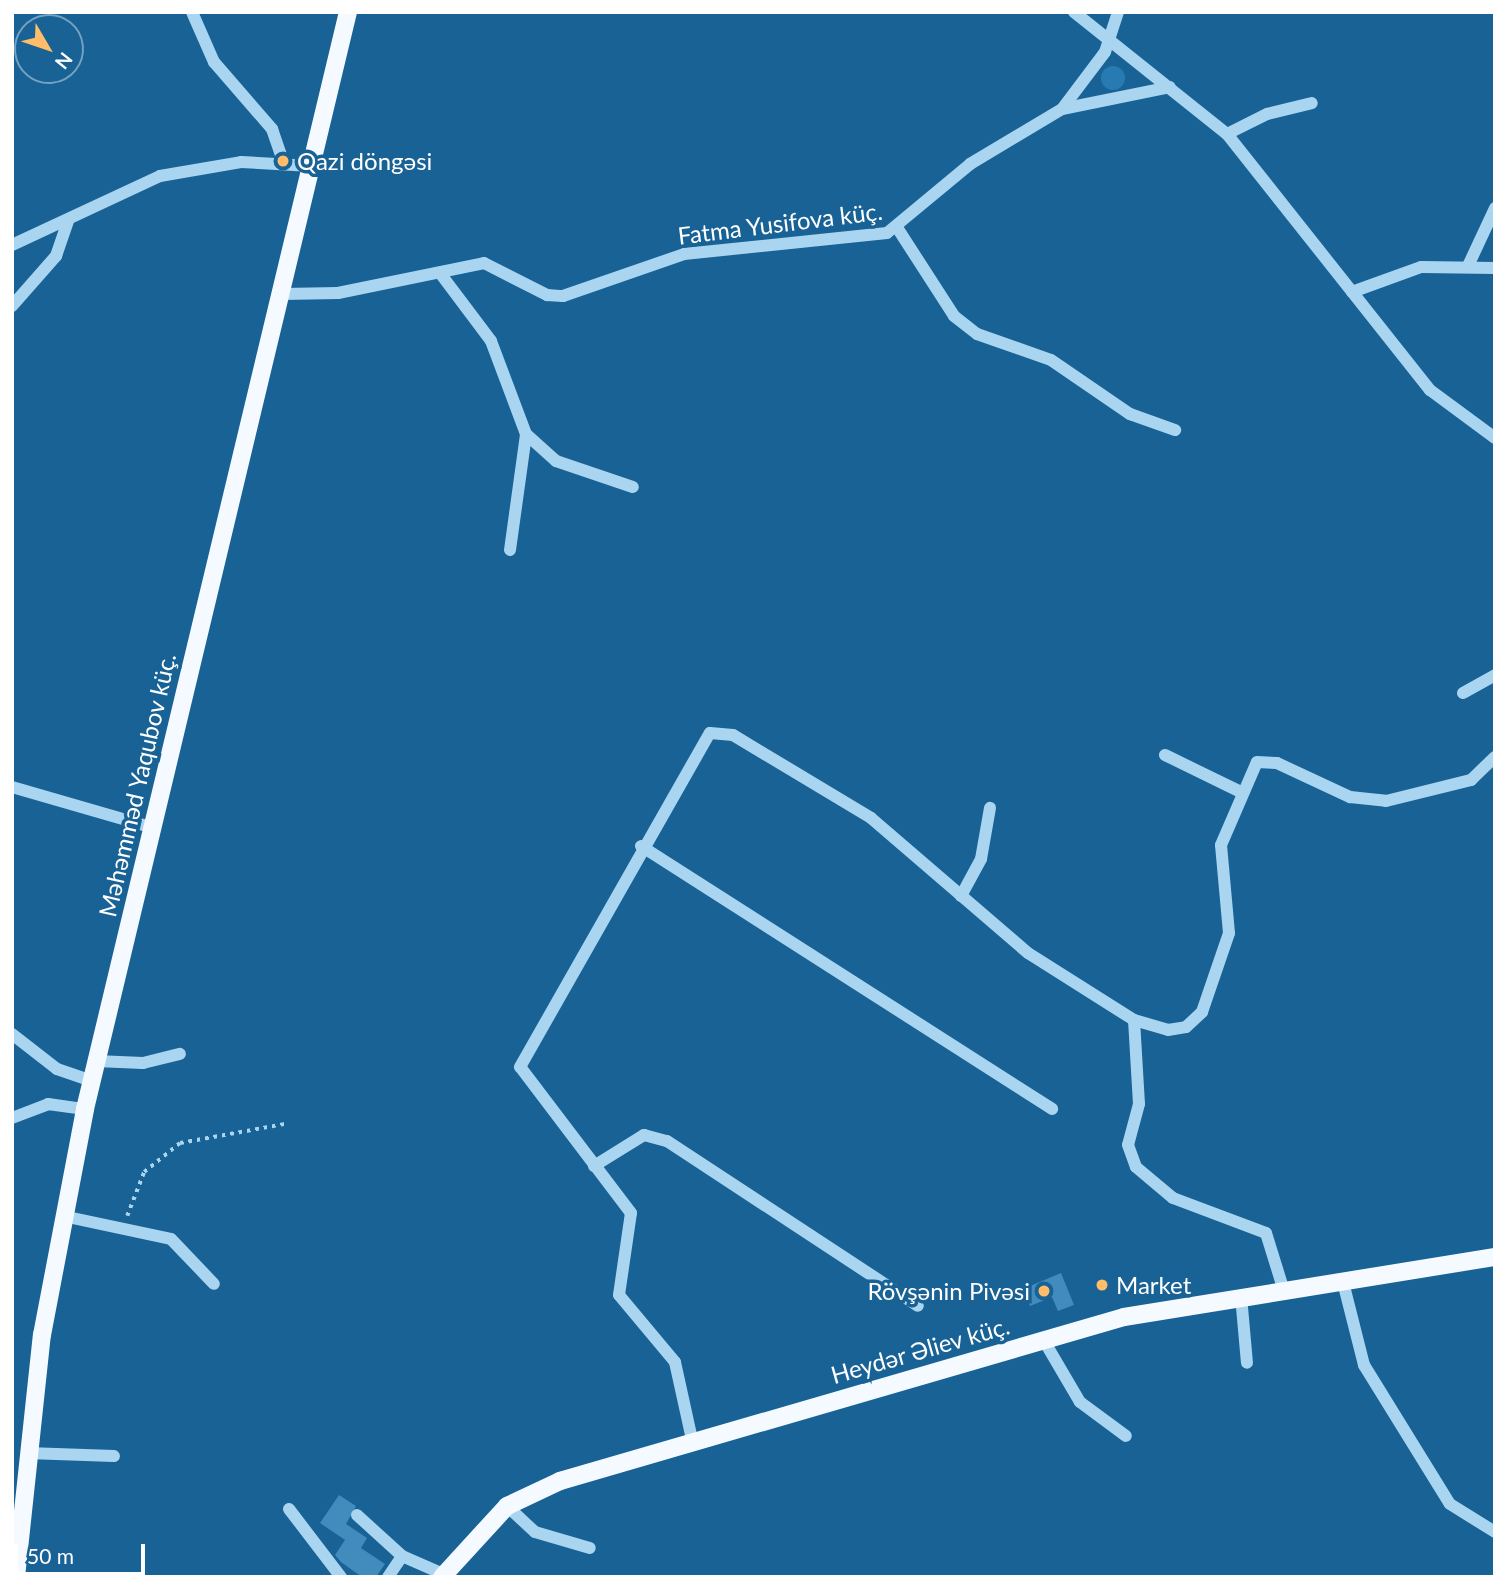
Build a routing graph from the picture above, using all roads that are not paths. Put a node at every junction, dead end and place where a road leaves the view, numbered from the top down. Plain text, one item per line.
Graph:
1 (192, 12) edge
2 (348, 12) edge
3 (1074, 12) edge
4 (1118, 12) edge
5 (1109, 43) junction
6 (1170, 87) junction
7 (1312, 103) dead end
8 (1062, 109) junction
9 (1227, 134) junction
10 (283, 161) junction
11 (312, 166) junction
12 (1495, 208) edge
13 (68, 221) junction
14 (898, 229) junction
15 (12, 244) edge
16 (1468, 266) junction
17 (1495, 268) edge
18 (440, 273) junction
19 (1352, 292) junction
20 (283, 294) junction
21 (12, 306) edge
22 (1175, 430) dead end
23 (526, 434) junction
24 (1495, 438) edge
25 (633, 486) dead end
26 (510, 550) dead end
27 (1495, 675) edge
28 (1463, 693) dead end
29 (1165, 755) dead end
30 (1495, 757) edge
31 (12, 787) edge
32 (1241, 792) junction
33 (990, 808) dead end
34 (152, 827) junction
35 (641, 846) junction
36 (961, 896) junction
37 (1134, 1020) junction
38 (12, 1034) edge
39 (180, 1054) dead end
40 (96, 1061) junction
41 (92, 1082) junction
42 (85, 1109) junction
43 (1052, 1109) dead end
44 (12, 1118) edge
45 (594, 1166) junction
46 (63, 1216) junction
47 (1495, 1257) edge
48 (1343, 1282) junction
49 (214, 1284) dead end
50 (1283, 1291) junction
51 (1241, 1296) junction
52 (918, 1306) dead end
53 (1043, 1339) junction
54 (1247, 1363) dead end
55 (1126, 1436) dead end
56 (693, 1444) junction
57 (27, 1453) junction
58 (114, 1456) dead end
59 (507, 1506) junction
60 (289, 1509) dead end
61 (357, 1515) dead end
62 (1495, 1532) edge
63 (590, 1548) dead end
64 (402, 1556) junction
65 (442, 1575) edge
66 (16, 1577) edge
67 (341, 1577) edge
68 (388, 1577) edge

1 - 10 street
2 - 11 main road, Məhəmməd Yaqubov küç.
3 - 5 street
4 - 5 street, Fatma Yusifova küç.
5 - 6 street
5 - 8 street, Fatma Yusifova küç.
6 - 8 street
6 - 9 street
7 - 9 street
8 - 14 street, Fatma Yusifova küç.
9 - 19 street
10 - 11 street
10 - 13 street
11 - 20 main road, Məhəmməd Yaqubov küç.
12 - 16 street
13 - 15 street
13 - 21 street
14 - 18 street, Fatma Yusifova küç.
14 - 22 street
16 - 17 street
16 - 19 street
18 - 20 street, Fatma Yusifova küç.
18 - 23 street
19 - 24 street
20 - 34 main road, Məhəmməd Yaqubov küç.
23 - 25 street
23 - 26 street
27 - 28 street
29 - 32 street
30 - 32 street
31 - 34 street
32 - 37 street
33 - 36 street
34 - 40 main road, Məhəmməd Yaqubov küç.
35 - 36 street
35 - 43 street
35 - 45 street
36 - 37 street
37 - 50 street
38 - 41 street
39 - 40 street
40 - 41 main road, Məhəmməd Yaqubov küç.
41 - 42 main road, Məhəmməd Yaqubov küç.
42 - 44 street
42 - 46 main road, Məhəmməd Yaqubov küç.
45 - 52 street
45 - 56 street
46 - 49 street
46 - 57 main road, Məhəmməd Yaqubov küç.
47 - 48 main road, Heydər Əliev küç.
48 - 50 main road, Heydər Əliev küç.
48 - 62 street
50 - 51 main road, Heydər Əliev küç.
51 - 53 main road, Heydər Əliev küç.
51 - 54 street
53 - 55 street
53 - 56 main road, Heydər Əliev küç.
56 - 59 main road, Heydər Əliev küç.
57 - 58 street
57 - 66 main road, Məhəmməd Yaqubov küç.
59 - 63 street
59 - 65 main road, Heydər Əliev küç.
60 - 67 street
61 - 64 street
64 - 65 street
64 - 68 street

